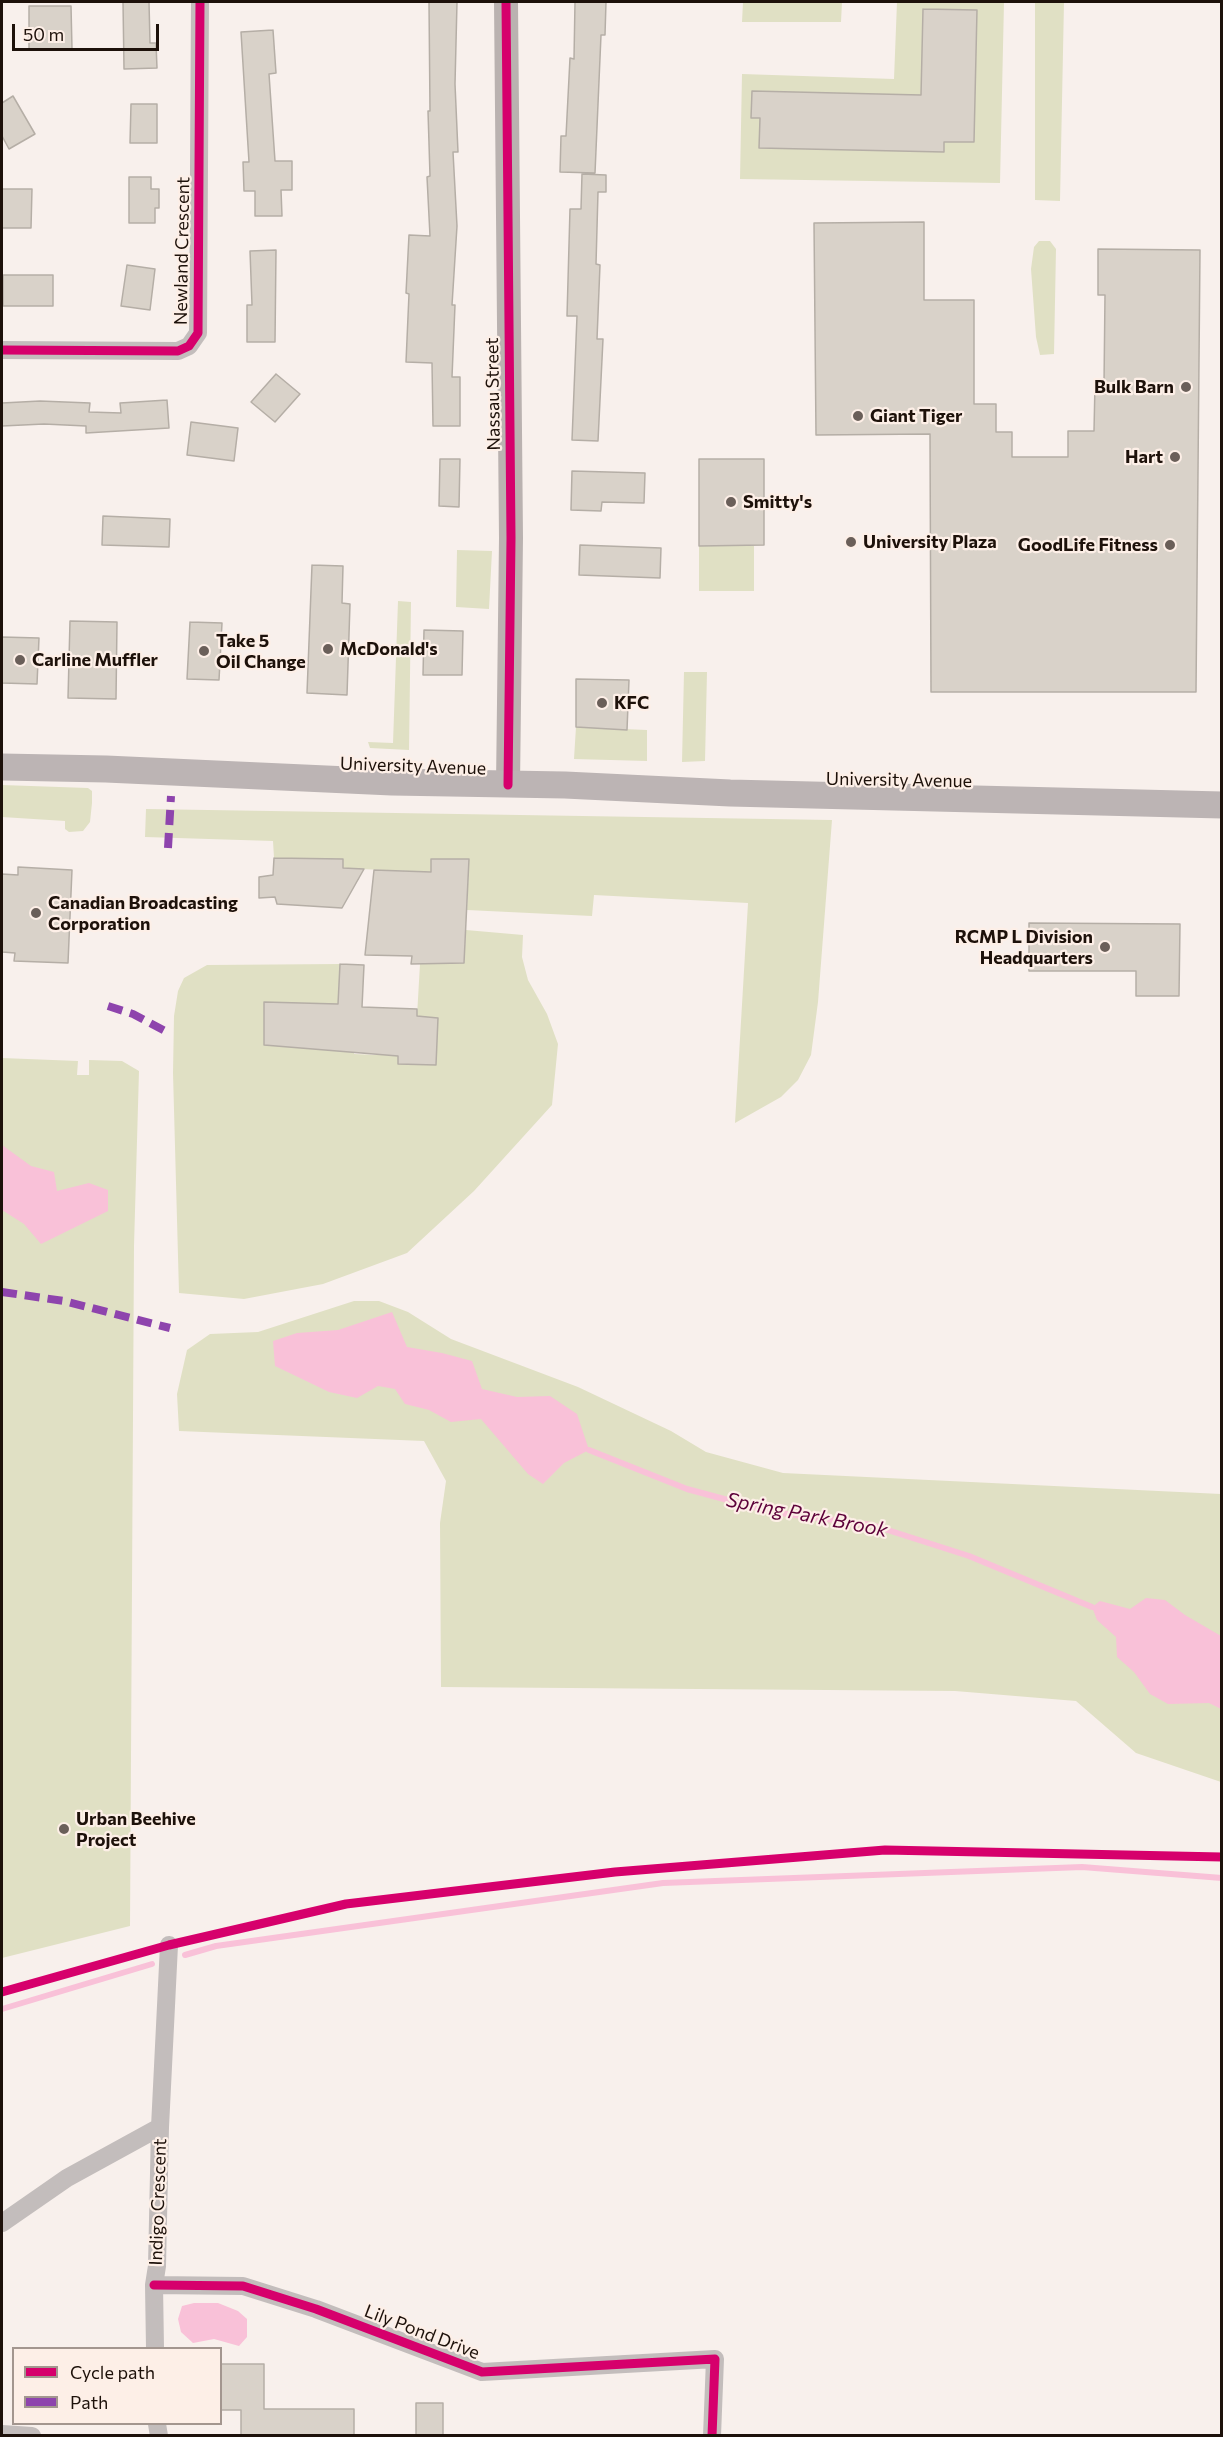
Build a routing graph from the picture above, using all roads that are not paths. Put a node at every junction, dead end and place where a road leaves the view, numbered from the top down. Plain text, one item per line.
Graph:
1 (200, 2) edge
2 (506, 2) edge
3 (2, 350) edge
4 (2, 767) edge
5 (508, 785) junction
6 (1221, 805) edge
7 (169, 1945) dead end
8 (160, 2127) junction
9 (2, 2223) edge
10 (154, 2285) junction
11 (155, 2347) edge
12 (2, 2434) edge
13 (32, 2436) edge
14 (712, 2436) edge

1 - 3 street, Newland Crescent
2 - 5 street, Nassau Street
4 - 5 main road, University Avenue
5 - 6 main road, University Avenue
7 - 8 street, Indigo Crescent
8 - 9 street
8 - 10 street, Indigo Crescent
10 - 11 street, Indigo Crescent
10 - 14 street, Lily Pond Drive
12 - 13 street

